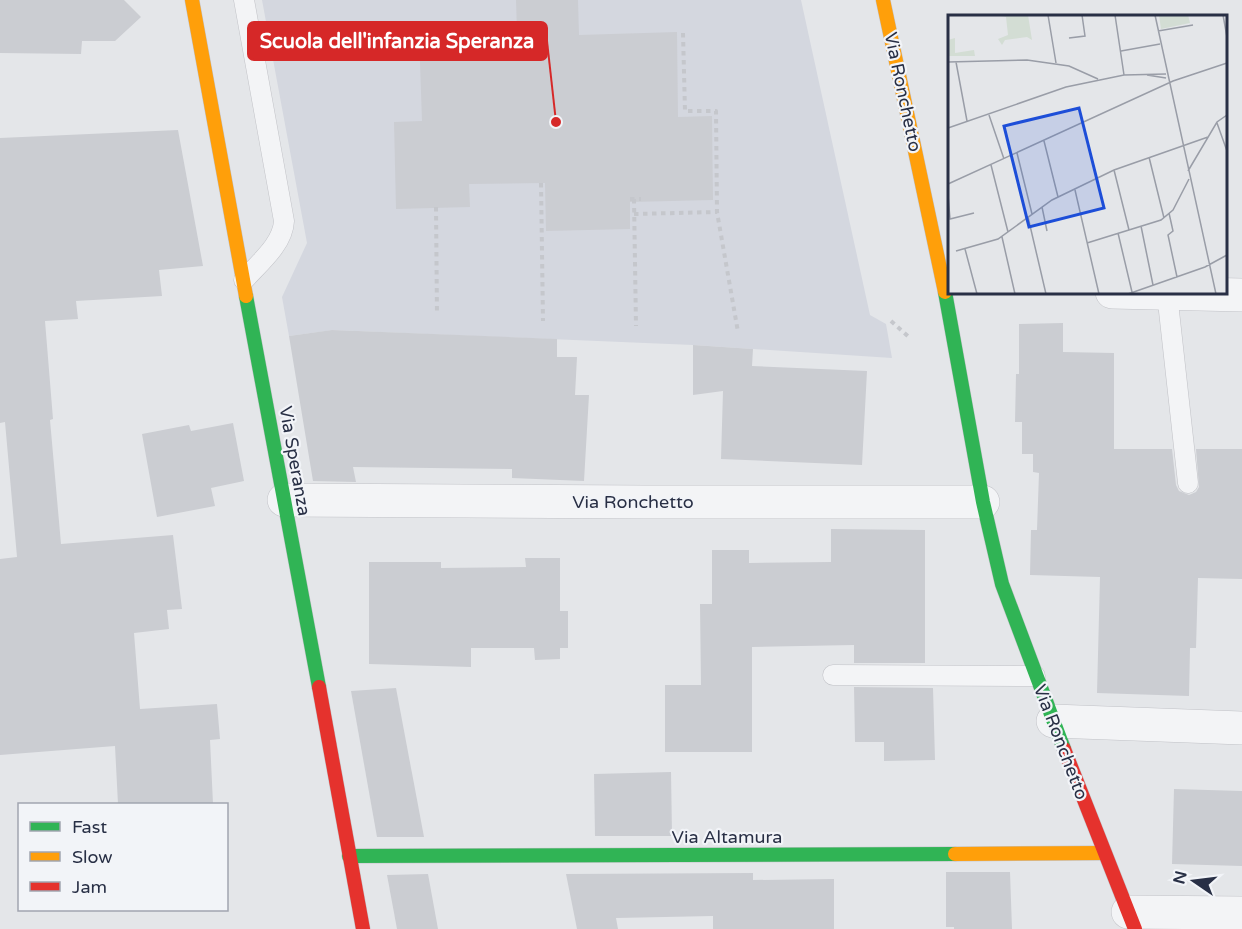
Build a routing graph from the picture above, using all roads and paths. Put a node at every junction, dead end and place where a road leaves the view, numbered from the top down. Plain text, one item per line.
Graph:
1 (192, 0) edge
2 (244, 0) edge
3 (883, 0) edge
4 (683, 33) dead end
5 (541, 183) dead end
6 (641, 199) dead end
7 (436, 207) dead end
8 (717, 212) junction
9 (634, 214) junction
10 (244, 280) junction
11 (947, 290) edge
12 (1167, 294) edge
13 (1204, 294) edge
14 (1242, 295) edge
15 (437, 315) dead end
16 (543, 321) dead end
17 (636, 326) dead end
18 (738, 332) dead end
19 (1188, 483) dead end
20 (284, 500) junction
21 (983, 502) junction
22 (833, 675) dead end
23 (1035, 676) junction
24 (1053, 721) junction
25 (1242, 728) edge
26 (1104, 853) junction
27 (349, 856) junction
28 (1242, 914) edge
29 (1131, 920) edge
30 (363, 929) edge

1 - 10 street, Via Speranza
2 - 10 lane
3 - 11 street, Via Ronchetto
4 - 8 path
5 - 16 path
6 - 9 path
7 - 15 path
8 - 9 path
8 - 18 path
9 - 17 path
10 - 20 street, Via Speranza
11 - 21 street, Via Ronchetto
12 - 19 lane
13 - 14 street
20 - 21 street, Via Ronchetto
20 - 27 street, Via Speranza
21 - 23 street, Via Ronchetto
22 - 23 lane
23 - 24 street, Via Ronchetto
24 - 25 street
24 - 26 street, Via Ronchetto
26 - 27 street, Via Altamura
26 - 29 street, Via Ronchetto
27 - 30 street, Via Speranza
28 - 29 street, Via Ronchetto

